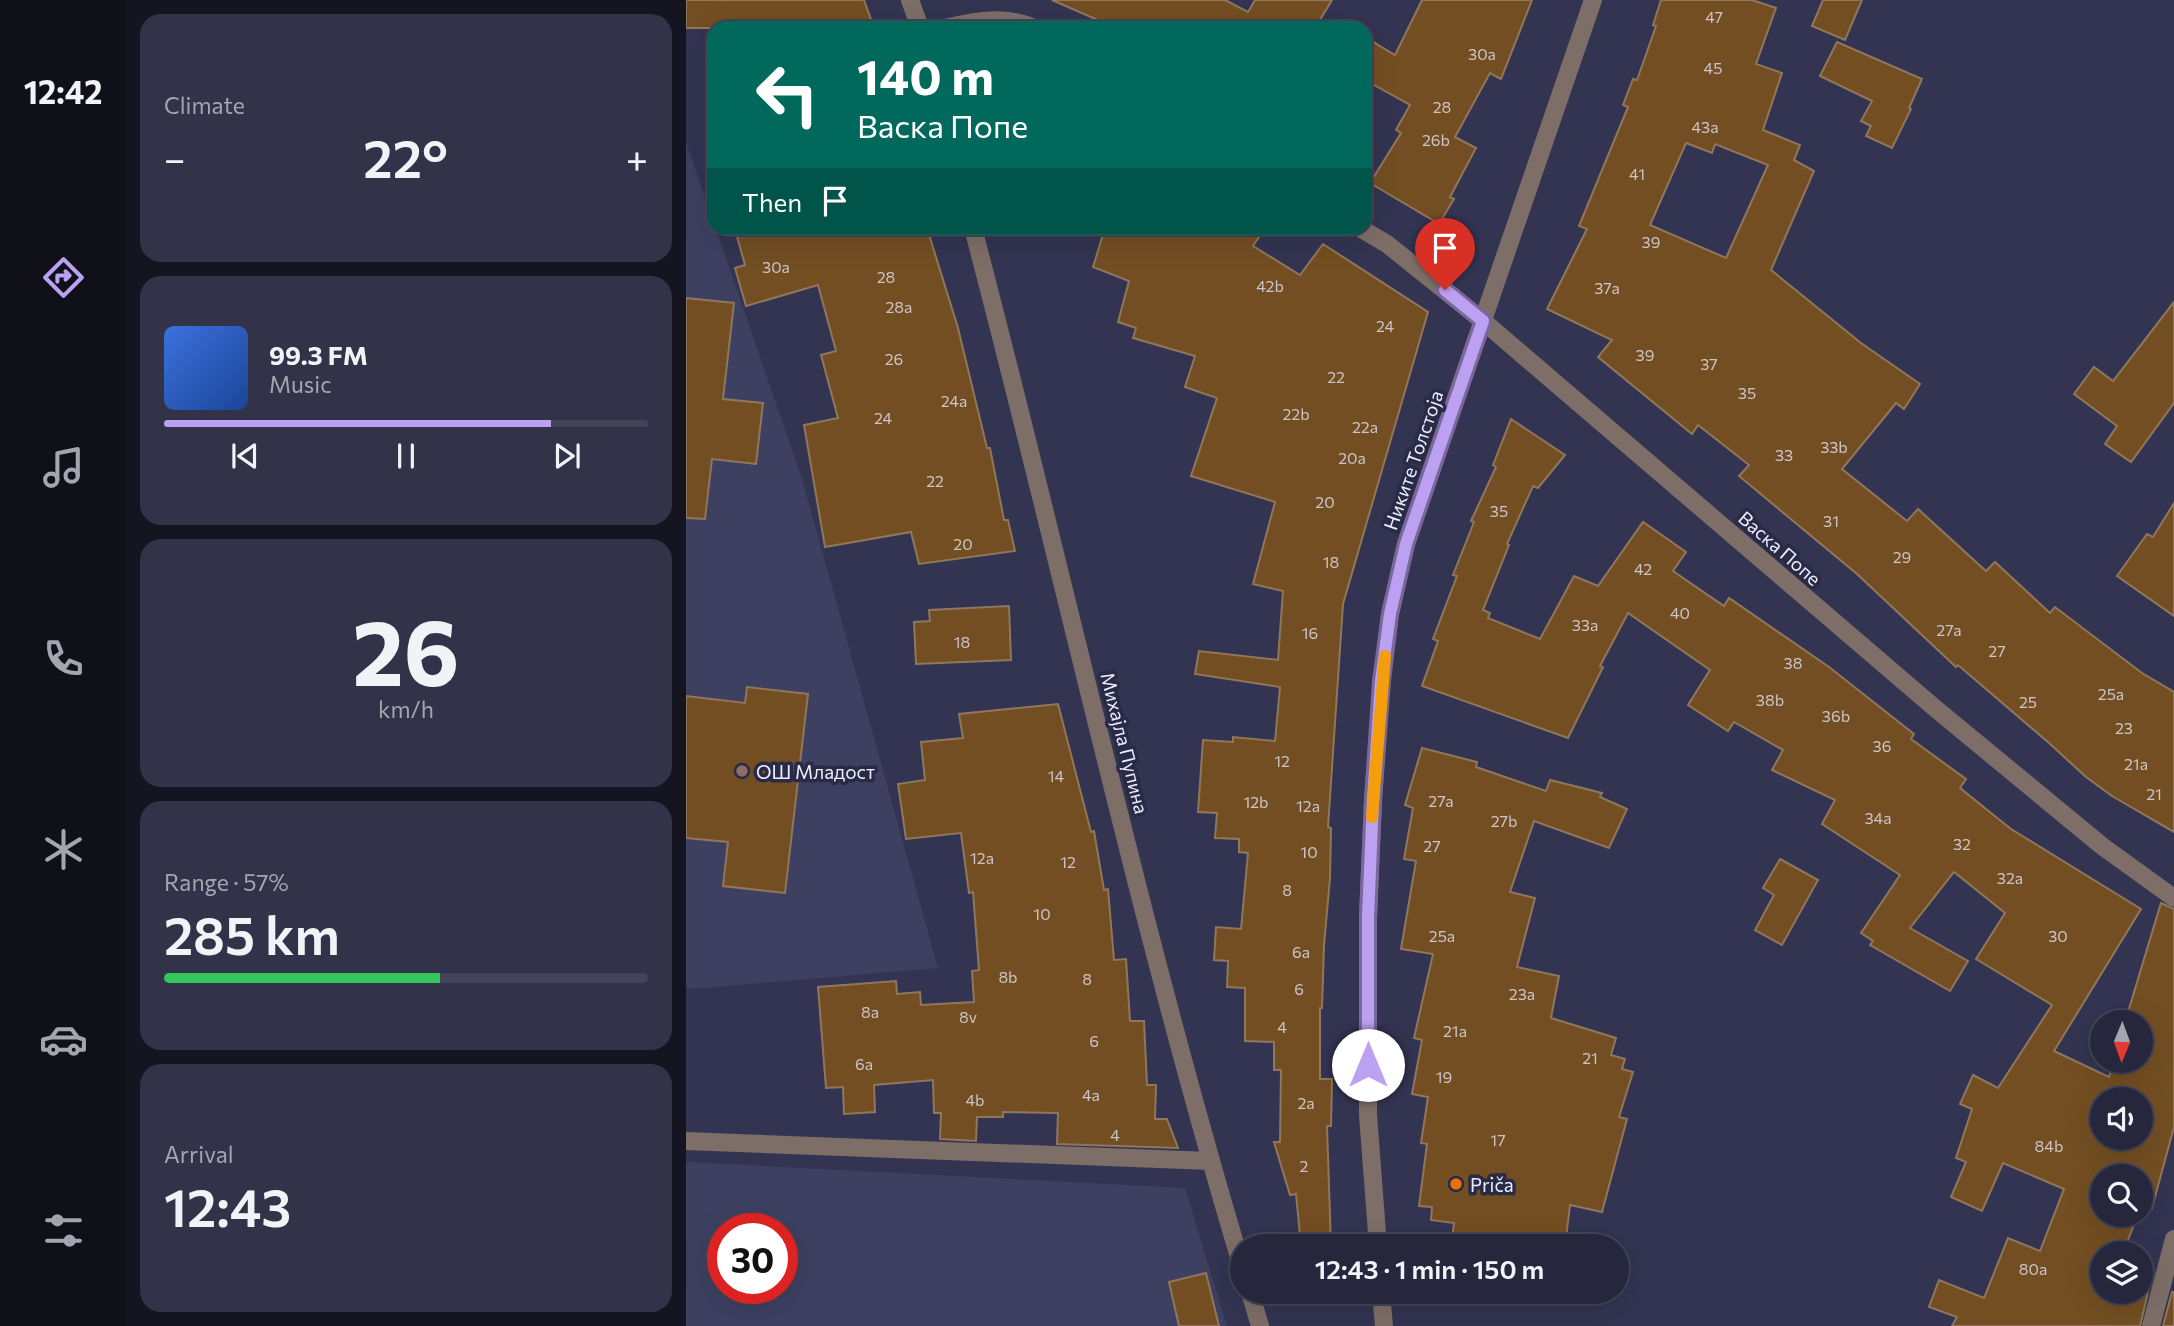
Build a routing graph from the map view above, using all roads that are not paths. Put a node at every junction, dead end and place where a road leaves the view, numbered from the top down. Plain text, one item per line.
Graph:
1 (911, 0) edge
2 (1592, 0) edge
3 (918, 21) edge
4 (973, 21) edge
5 (1007, 21) edge
6 (975, 235) edge
7 (1372, 235) edge
8 (1483, 321) junction
9 (2174, 898) edge
10 (686, 1140) edge
11 (1210, 1161) junction
12 (1232, 1234) edge
13 (1377, 1234) edge
14 (2174, 1239) edge
15 (1254, 1304) edge
16 (1382, 1304) edge
17 (1260, 1326) edge
18 (1384, 1326) edge
19 (2151, 1326) edge

1 - 3 street
2 - 8 street, Никите Толстоја
4 - 5 street
6 - 11 street, Михајла Пупина
7 - 8 street, Васка Попе
8 - 9 street, Васка Попе
8 - 13 street, Никите Толстоја
10 - 11 street
11 - 12 street, Михајла Пупина
14 - 19 street
15 - 17 street
16 - 18 street

